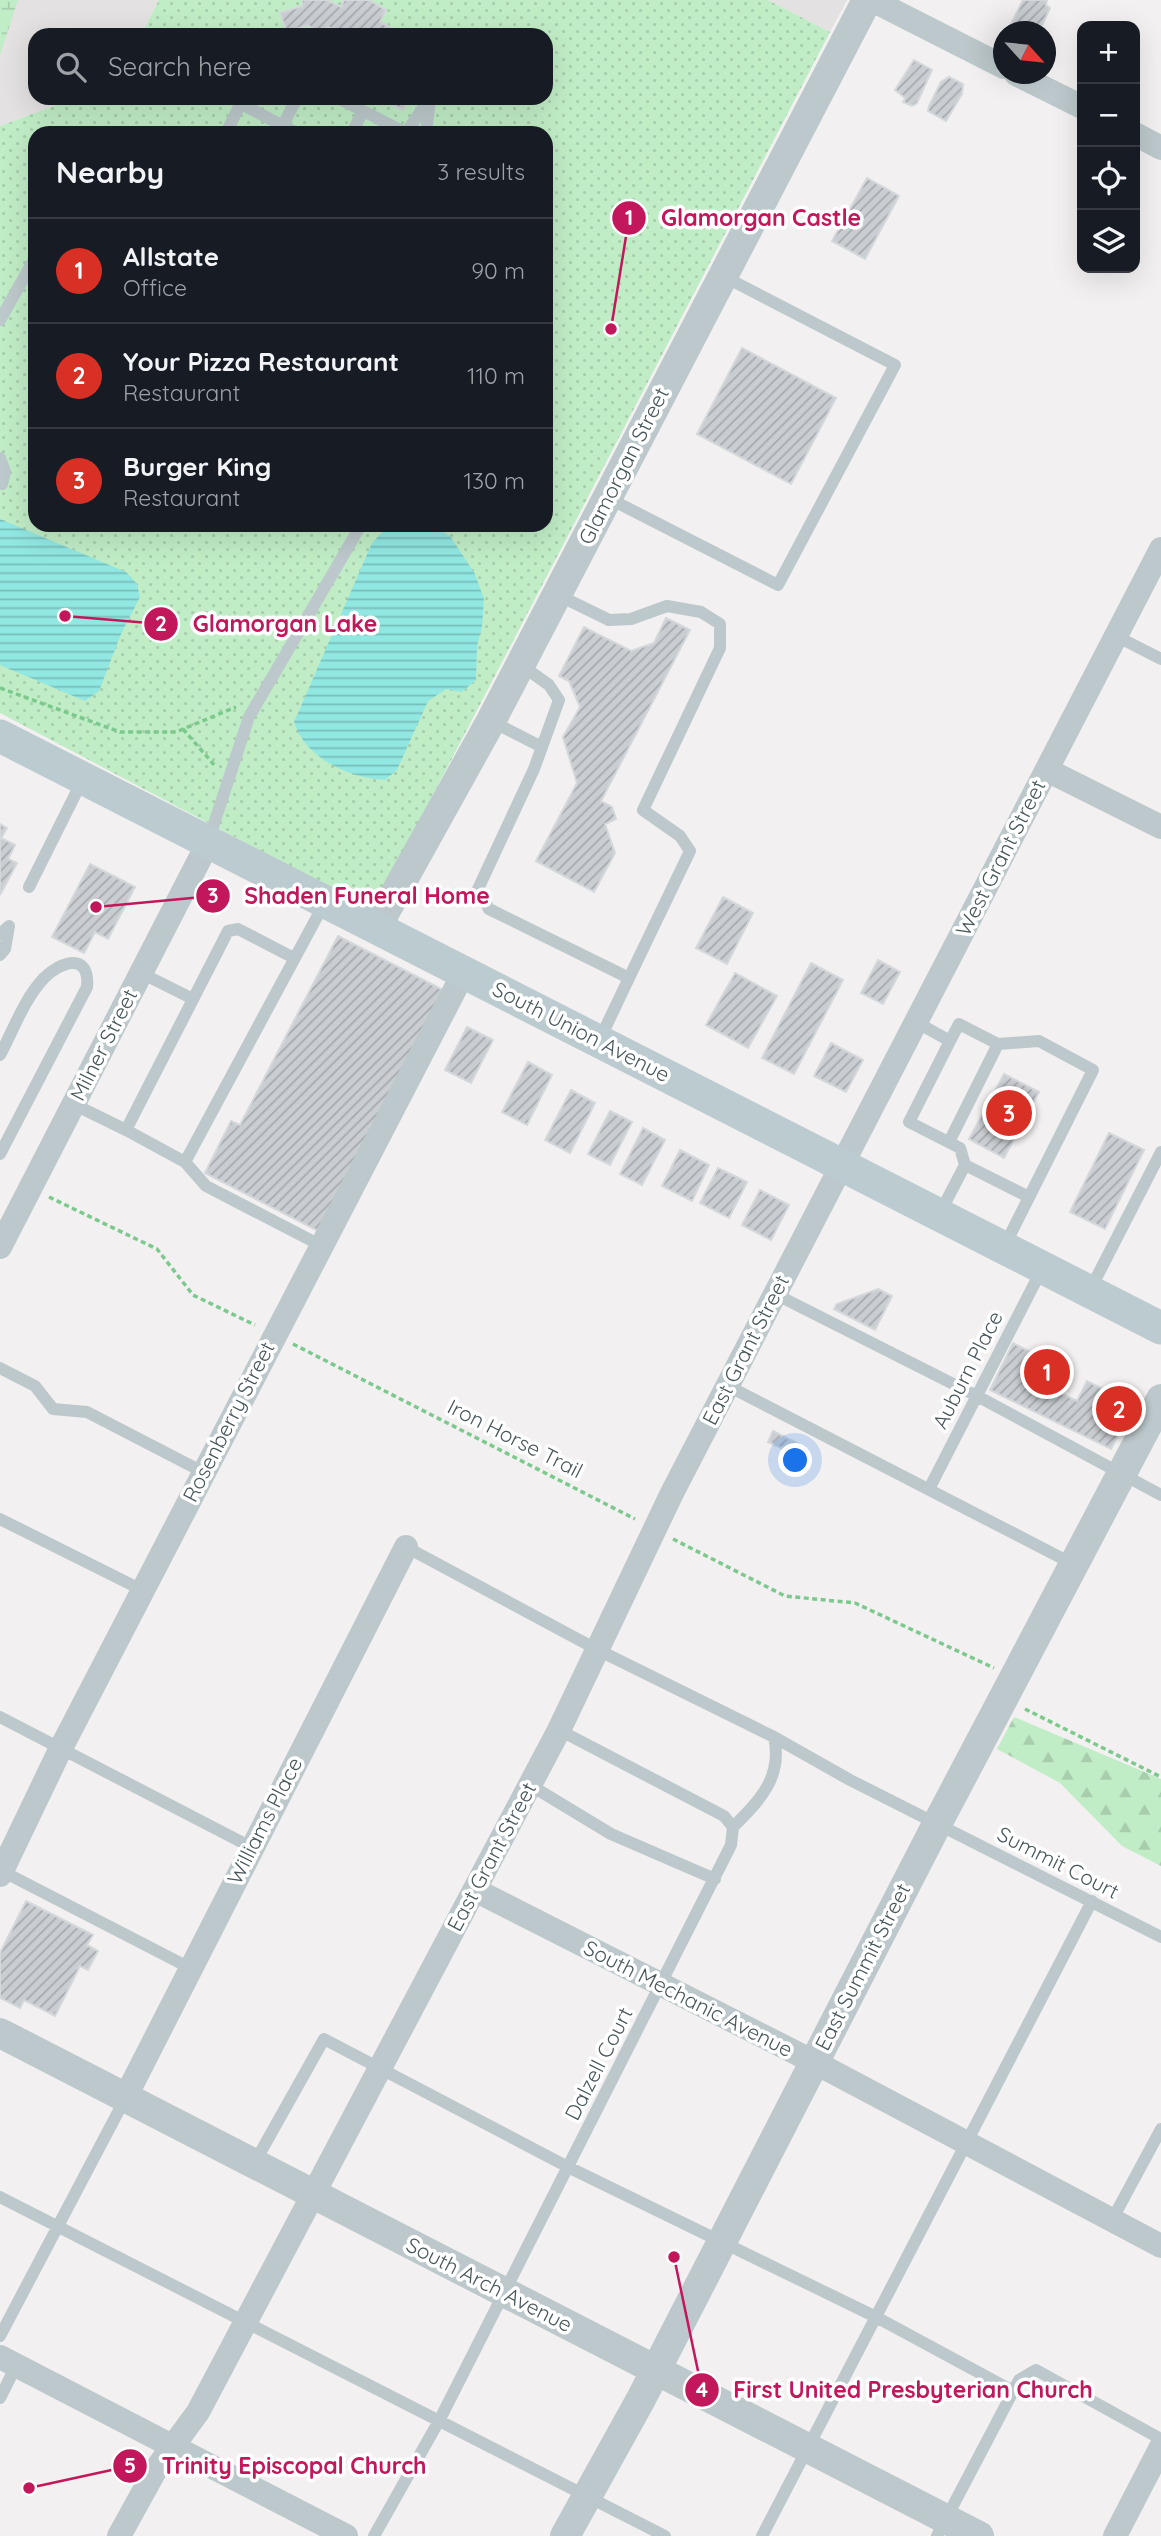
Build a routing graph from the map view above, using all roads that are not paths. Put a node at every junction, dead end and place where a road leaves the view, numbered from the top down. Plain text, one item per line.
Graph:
1 (869, 0) edge
2 (993, 62) edge
3 (1036, 84) edge
4 (1077, 104) edge
5 (240, 105) edge
6 (249, 105) edge
7 (293, 105) edge
8 (351, 105) edge
9 (425, 105) edge
10 (429, 105) edge
11 (363, 111) junction
12 (283, 125) joint
13 (231, 126) edge
14 (356, 126) edge
15 (392, 126) edge
16 (411, 126) edge
17 (427, 126) edge
18 (1140, 137) edge
19 (1161, 148) edge
20 (28, 270) edge
21 (723, 276) junction
22 (0, 320) edge
23 (0, 458) edge
24 (2, 484) dead end
25 (608, 498) junction
26 (356, 532) edge
27 (1161, 550) edge
28 (558, 595) junction
29 (1116, 636) junction
30 (1161, 659) edge
31 (521, 665) junction
32 (491, 721) junction
33 (0, 736) edge
34 (542, 747) junction
35 (1047, 770) junction
36 (83, 779) junction
37 (1161, 827) edge
38 (208, 843) junction
39 (29, 887) dead end
40 (325, 902) junction
41 (8, 925) edge
42 (376, 928) junction
43 (0, 955) edge
44 (295, 958) junction
45 (464, 972) junction
46 (141, 973) junction
47 (629, 978) junction
48 (192, 999) junction
49 (916, 1023) junction
50 (599, 1041) junction
51 (950, 1041) junction
52 (998, 1044) junction
53 (0, 1055) edge
54 (73, 1104) junction
55 (126, 1130) junction
56 (949, 1142) junction
57 (1161, 1152) edge
58 (0, 1154) edge
59 (185, 1162) junction
60 (841, 1165) junction
61 (965, 1165) junction
62 (1029, 1197) junction
63 (939, 1215) junction
64 (320, 1245) junction
65 (0, 1247) edge
66 (1003, 1248) junction
67 (1042, 1268) junction
68 (1089, 1292) junction
69 (775, 1294) junction
70 (1159, 1322) edge
71 (0, 1368) edge
72 (728, 1386) junction
73 (977, 1396) junction
74 (1161, 1399) edge
75 (203, 1472) junction
76 (1122, 1474) junction
77 (929, 1489) junction
78 (1161, 1495) edge
79 (0, 1519) edge
80 (406, 1547) joint
81 (1074, 1565) junction
82 (142, 1590) junction
83 (597, 1650) junction
84 (0, 1717) edge
85 (559, 1730) junction
86 (774, 1737) junction
87 (60, 1750) junction
88 (530, 1785) junction
89 (937, 1824) junction
90 (733, 1827) junction
91 (251, 1847) junction
92 (1, 1872) edge
93 (716, 1878) junction
94 (475, 1890) junction
95 (1092, 1901) junction
96 (1161, 1937) edge
97 (190, 1968) junction
98 (660, 1986) junction
99 (0, 2033) edge
100 (814, 2062) junction
101 (380, 2066) junction
102 (126, 2096) junction
103 (1161, 2129) edge
104 (964, 2144) junction
105 (255, 2162) junction
106 (568, 2167) junction
107 (312, 2193) junction
108 (0, 2197) edge
109 (1112, 2220) junction
110 (56, 2227) junction
111 (722, 2242) junction
112 (1161, 2246) edge
113 (503, 2294) junction
114 (876, 2317) junction
115 (245, 2320) junction
116 (0, 2336) edge
117 (8, 2361) edge
118 (656, 2369) junction
119 (1013, 2391) junction
120 (0, 2398) edge
121 (440, 2419) junction
122 (1161, 2439) edge
123 (173, 2445) junction
124 (1161, 2447) edge
125 (808, 2449) junction
126 (587, 2497) junction
127 (942, 2528) edge
128 (119, 2536) edge
129 (346, 2536) edge
130 (374, 2536) edge
131 (565, 2536) edge
132 (665, 2536) edge
133 (762, 2536) edge
134 (979, 2536) edge
135 (1115, 2536) edge

1 - 2 street
1 - 21 street, Glamorgan Street
3 - 4 street
5 - 13 lane
6 - 12 lane
7 - 12 lane
8 - 11 lane
9 - 16 lane
10 - 17 lane
11 - 14 lane
11 - 15 lane
18 - 19 street
20 - 22 lane
21 - 25 street, Glamorgan Street
21 - 25 lane
23 - 24 lane
25 - 28 street, Glamorgan Street
26 - 38 lane
27 - 29 street, West Grant Street
28 - 31 street, Glamorgan Street
28 - 47 lane
29 - 30 lane
29 - 35 street, West Grant Street
31 - 32 street, Glamorgan Street
31 - 34 lane
32 - 34 lane
32 - 42 street, Glamorgan Street
33 - 36 main road, South Union Avenue
34 - 47 lane
35 - 37 street
35 - 49 street, West Grant Street
36 - 38 main road, South Union Avenue
36 - 39 lane
38 - 40 main road, South Union Avenue
38 - 46 street, Milner Street
40 - 42 main road, South Union Avenue
40 - 44 lane
41 - 43 lane
42 - 45 main road, South Union Avenue
44 - 48 lane
44 - 59 lane
45 - 50 main road, South Union Avenue
45 - 64 street, Rosenberry Street
46 - 48 lane
46 - 54 street, Milner Street
47 - 50 lane
48 - 55 lane
49 - 51 lane
49 - 60 street, West Grant Street
50 - 60 main road, South Union Avenue
51 - 52 lane
51 - 56 lane
52 - 56 lane
52 - 62 lane
53 - 58 lane
54 - 55 lane
54 - 65 street, Milner Street
55 - 59 lane
56 - 61 lane
57 - 68 lane
59 - 64 lane
60 - 63 main road, South Union Avenue
60 - 69 street, East Grant Street
61 - 62 lane
61 - 63 lane
62 - 66 lane
63 - 66 main road, South Union Avenue
64 - 75 street, Rosenberry Street
66 - 67 main road, South Union Avenue
67 - 68 main road, South Union Avenue
67 - 73 lane, Auburn Place
68 - 70 main road, South Union Avenue
69 - 72 street, East Grant Street
69 - 73 lane
71 - 75 lane
72 - 77 lane
72 - 83 street, East Grant Street
73 - 76 lane
73 - 77 lane, Auburn Place
74 - 76 street, East Summit Street
75 - 82 street, Rosenberry Street
76 - 78 lane
76 - 81 street, East Summit Street
77 - 81 lane
79 - 82 lane
80 - 83 lane, Summit Court
80 - 91 street, Williams Place
81 - 89 street, East Summit Street
82 - 87 street, Rosenberry Street
83 - 85 street, East Grant Street
83 - 86 lane, Summit Court
84 - 87 lane
85 - 88 street, East Grant Street
85 - 90 lane
86 - 89 lane, Summit Court
86 - 90 lane
87 - 91 lane
87 - 92 street, Rosenberry Street
88 - 93 lane
88 - 94 street, East Grant Street
89 - 95 lane, Summit Court
89 - 100 street, East Summit Street
90 - 93 lane, Dalzell Court
91 - 97 street, Williams Place
92 - 97 lane
93 - 98 lane, Dalzell Court
94 - 98 street, South Mechanic Avenue
94 - 101 street, East Grant Street
95 - 96 lane, Summit Court
95 - 104 lane
97 - 102 street, Williams Place
98 - 100 street, South Mechanic Avenue
98 - 106 lane, Dalzell Court
99 - 102 street, South Arch Avenue
100 - 104 street, South Mechanic Avenue
100 - 111 street, East Summit Street
101 - 105 lane
101 - 106 lane
101 - 107 street, East Grant Street
102 - 105 street, South Arch Avenue
102 - 110 lane
103 - 109 lane
104 - 109 street, South Mechanic Avenue
104 - 114 lane
105 - 107 street, South Arch Avenue
106 - 111 lane
106 - 113 lane, Dalzell Court
107 - 113 street, South Arch Avenue
107 - 115 street, East Grant Street
108 - 110 lane
109 - 112 street, South Mechanic Avenue
110 - 115 lane
110 - 116 lane
111 - 114 lane
111 - 118 street, East Summit Street
113 - 118 street, South Arch Avenue
113 - 121 lane, Dalzell Court
114 - 119 lane
114 - 125 lane
115 - 121 lane
115 - 123 street, East Grant Street
117 - 120 lane
117 - 123 street
118 - 125 street, South Arch Avenue
118 - 126 street, East Summit Street
119 - 122 lane
119 - 127 lane
121 - 126 lane
121 - 130 lane, Dalzell Court
123 - 128 street, East Grant Street
123 - 129 street
124 - 135 street
125 - 127 street, South Arch Avenue
125 - 133 lane
126 - 131 street, East Summit Street
126 - 132 lane
127 - 134 street, South Arch Avenue

